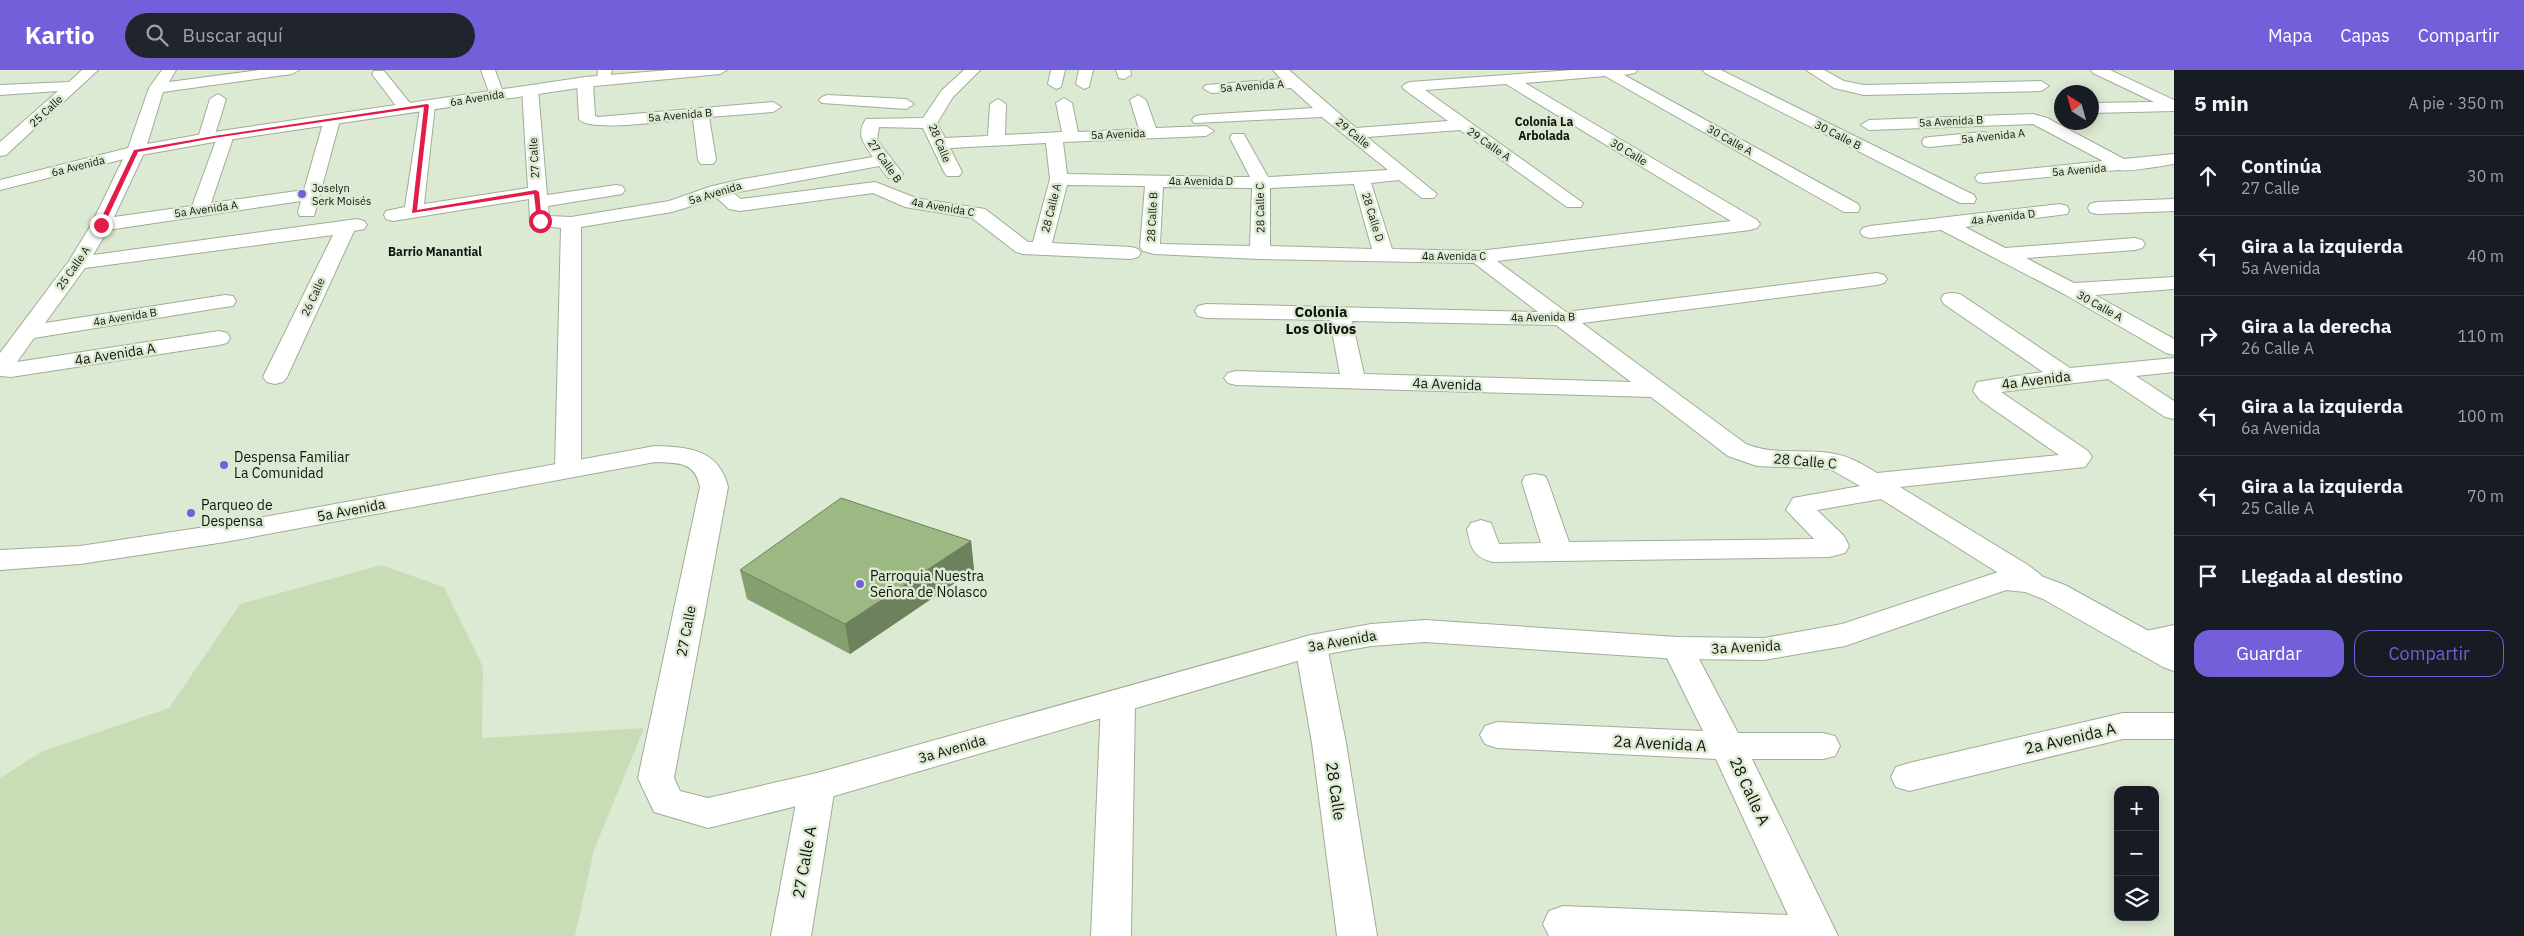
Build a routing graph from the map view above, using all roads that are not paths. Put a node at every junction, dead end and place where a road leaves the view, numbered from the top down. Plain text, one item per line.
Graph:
1 (90, 70) edge
2 (169, 70) edge
3 (292, 70) edge
4 (488, 70) edge
5 (720, 70) edge
6 (973, 70) edge
7 (1280, 70) edge
8 (1444, 70) edge
9 (1630, 70) edge
10 (1710, 70) edge
11 (1813, 70) edge
12 (2010, 70) edge
13 (2098, 70) edge
14 (1608, 72) junction
15 (250, 73) edge
16 (379, 74) dead end
17 (1932, 74) dead end
18 (604, 75) edge
19 (1508, 79) junction
20 (584, 82) junction
21 (1458, 82) junction
22 (1294, 83) junction
23 (73, 86) junction
24 (157, 88) junction
25 (1211, 88) dead end
26 (1955, 88) junction
27 (530, 89) junction
28 (0, 90) edge
29 (496, 94) junction
30 (218, 99) dead end
31 (827, 100) dead end
32 (1138, 100) dead end
33 (1064, 103) dead end
34 (998, 104) dead end
35 (427, 105) junction
36 (937, 105) junction
37 (773, 107) dead end
38 (2174, 107) edge
39 (406, 108) junction
40 (2099, 108) edge
41 (1326, 112) junction
42 (700, 113) junction
43 (332, 120) junction
44 (34, 123) junction
45 (929, 123) junction
46 (9, 124) dead end
47 (1461, 125) junction
48 (1869, 125) dead end
49 (2054, 129) edge
50 (2054, 129) edge
51 (2057, 130) edge
52 (1149, 133) junction
53 (1353, 133) junction
54 (226, 135) junction
55 (1063, 136) junction
56 (206, 138) junction
57 (1238, 138) dead end
58 (996, 140) junction
59 (1930, 142) dead end
60 (939, 143) junction
61 (2092, 147) junction
62 (2174, 148) edge
63 (136, 151) junction
64 (0, 152) edge
65 (2174, 159) edge
66 (707, 160) dead end
67 (884, 160) junction
68 (2125, 166) junction
69 (953, 172) dead end
70 (1403, 174) junction
71 (1984, 178) dead end
72 (1059, 179) junction
73 (1361, 179) junction
74 (1154, 181) junction
75 (1261, 182) junction
76 (0, 185) edge
77 (616, 190) dead end
78 (718, 190) junction
79 (312, 194) junction
80 (1428, 194) dead end
81 (537, 197) junction
82 (1967, 199) dead end
83 (1574, 203) dead end
84 (912, 204) junction
85 (2174, 205) edge
86 (2145, 207) junction
87 (1852, 208) dead end
88 (2097, 208) dead end
89 (200, 209) junction
90 (2060, 210) dead end
91 (414, 212) junction
92 (393, 215) dead end
93 (2174, 221) edge
94 (545, 223) joint
95 (571, 223) junction
96 (1750, 224) joint
97 (1946, 224) junction
98 (101, 225) junction
99 (1870, 232) dead end
100 (302, 233) junction
101 (2135, 244) dead end
102 (1041, 249) junction
103 (1155, 249) joint
104 (1132, 253) dead end
105 (1260, 253) junction
106 (2002, 254) junction
107 (1384, 255) junction
108 (1479, 257) junction
109 (78, 263) junction
110 (1877, 279) dead end
111 (2174, 282) edge
112 (2071, 290) junction
113 (1952, 299) dead end
114 (225, 301) dead end
115 (1206, 310) dead end
116 (1340, 314) junction
117 (1563, 319) junction
118 (26, 333) junction
119 (219, 338) dead end
120 (2174, 348) edge
121 (2174, 365) edge
122 (11, 370) joint
123 (2112, 371) junction
124 (2065, 376) junction
125 (275, 377) dead end
126 (1236, 378) dead end
127 (1353, 381) junction
128 (1659, 390) junction
129 (2174, 412) edge
130 (700, 462) joint
131 (568, 468) junction
132 (1535, 482) dead end
133 (1879, 486) junction
134 (1481, 529) dead end
135 (1558, 552) junction
136 (0, 560) edge
137 (2030, 582) junction
138 (2174, 636) edge
139 (2142, 642) junction
140 (1311, 646) junction
141 (1678, 648) junction
142 (2174, 659) edge
143 (1118, 702) junction
144 (2174, 726) edge
145 (1497, 735) dead end
146 (1728, 746) junction
147 (1823, 746) dead end
148 (1909, 777) dead end
149 (817, 787) junction
150 (667, 802) joint
151 (1563, 924) dead end
152 (1818, 935) edge
153 (791, 936) edge
154 (1111, 936) edge
155 (1357, 936) edge

1 - 23 street, 25 Calle
2 - 24 street, 25 Calle A
3 - 15 street
4 - 29 street
5 - 18 street, 6a Avenida
6 - 36 street, 28 Calle
7 - 22 street, 29 Calle
8 - 21 street
9 - 14 street
10 - 82 street, 30 Calle B
11 - 26 street
12 - 26 street
13 - 38 street
14 - 19 street
14 - 87 street, 30 Calle A
15 - 24 street
16 - 39 street
17 - 26 street
18 - 20 street, 6a Avenida
19 - 21 street
19 - 96 street, 30 Calle
20 - 27 street, 6a Avenida
20 - 42 street, 5a Avenida B
21 - 47 street, 29 Calle A
22 - 25 street, 5a Avenida A
22 - 41 street, 29 Calle
23 - 28 street
23 - 44 street, 25 Calle
24 - 63 street, 25 Calle A
27 - 29 street, 6a Avenida
27 - 81 street, 27 Calle
29 - 35 street, 6a Avenida
30 - 56 street
31 - 36 street
32 - 52 street
33 - 55 street
34 - 58 street
35 - 39 street, 6a Avenida
35 - 91 street
36 - 45 street, 28 Calle
37 - 42 street, 5a Avenida B
38 - 40 street
39 - 43 street, 6a Avenida
41 - 52 street, 5a Avenida
41 - 53 street, 29 Calle
42 - 66 street
43 - 54 street, 6a Avenida
43 - 79 street
44 - 46 street
44 - 64 street, 25 Calle
45 - 60 street, 28 Calle
45 - 67 street, 27 Calle B
47 - 53 street
47 - 83 street, 29 Calle A
48 - 49 street, 5a Avenida B
50 - 59 street, 5a Avenida A
51 - 61 street
52 - 55 street, 5a Avenida
53 - 70 street, 29 Calle
54 - 56 street, 6a Avenida
54 - 89 street
55 - 58 street, 5a Avenida
55 - 72 street, 28 Calle A
56 - 63 street, 6a Avenida
57 - 75 street, 28 Calle C
58 - 60 street, 5a Avenida
60 - 69 street, 28 Calle
61 - 62 street
61 - 68 street
63 - 76 street, 6a Avenida
63 - 98 street, 25 Calle A
65 - 68 street, 5a Avenida
67 - 78 street, 5a Avenida
67 - 84 street, 27 Calle B
68 - 71 street, 5a Avenida
70 - 73 street, 4a Avenida D
70 - 80 street, 29 Calle
72 - 74 street, 4a Avenida D
72 - 102 street, 28 Calle A
73 - 75 street, 4a Avenida D
73 - 107 street, 28 Calle D
74 - 75 street, 4a Avenida D
74 - 103 street, 28 Calle B
75 - 105 street, 28 Calle C
77 - 81 street
78 - 84 street, 4a Avenida C
78 - 95 street, 5a Avenida
79 - 89 street, 5a Avenida A
79 - 100 street
81 - 91 street
81 - 94 street, 27 Calle
84 - 102 street, 4a Avenida C
85 - 86 street
86 - 88 street
86 - 93 street
89 - 98 street, 5a Avenida A
90 - 97 street, 4a Avenida D
91 - 92 street
94 - 95 street, 5a Avenida
95 - 131 street
96 - 108 street, 4a Avenida C
97 - 99 street, 4a Avenida D
97 - 106 street, 30 Calle A
98 - 109 street, 25 Calle A
100 - 109 street
100 - 125 street, 26 Calle
101 - 106 street
102 - 104 street, 4a Avenida C
103 - 105 street, 4a Avenida C
105 - 107 street, 4a Avenida C
106 - 112 street, 30 Calle A
107 - 108 street, 4a Avenida C
108 - 117 street, 28 Calle C
109 - 118 street, 25 Calle A
110 - 117 street, 4a Avenida B
111 - 112 street
112 - 120 street, 30 Calle A
113 - 124 street
114 - 118 street, 4a Avenida B
115 - 116 street, 4a Avenida B
116 - 117 street, 4a Avenida B
116 - 127 street
117 - 128 street, 28 Calle C
118 - 122 street, 25 Calle A
119 - 122 street, 4a Avenida A
121 - 123 street, 4a Avenida
123 - 124 street, 4a Avenida
123 - 129 street
124 - 133 street, 4a Avenida
126 - 127 street, 4a Avenida
127 - 128 street, 4a Avenida
128 - 133 street, 28 Calle C
130 - 131 street, 5a Avenida
130 - 150 street, 27 Calle
131 - 136 street, 5a Avenida
132 - 135 street
133 - 135 street
133 - 137 street, 28 Calle C
134 - 135 street
137 - 139 street, 28 Calle C
137 - 141 street, 3a Avenida
138 - 139 street
139 - 142 street, 28 Calle C
140 - 141 street, 3a Avenida
140 - 143 street, 3a Avenida
140 - 155 street, 28 Calle
141 - 146 street, 28 Calle A
143 - 149 street, 3a Avenida
143 - 154 street
144 - 148 street, 2a Avenida A
145 - 146 street, 2a Avenida A
146 - 147 street, 2a Avenida A
146 - 152 street, 28 Calle A
149 - 150 street, 3a Avenida
149 - 153 street, 27 Calle A
151 - 152 street

